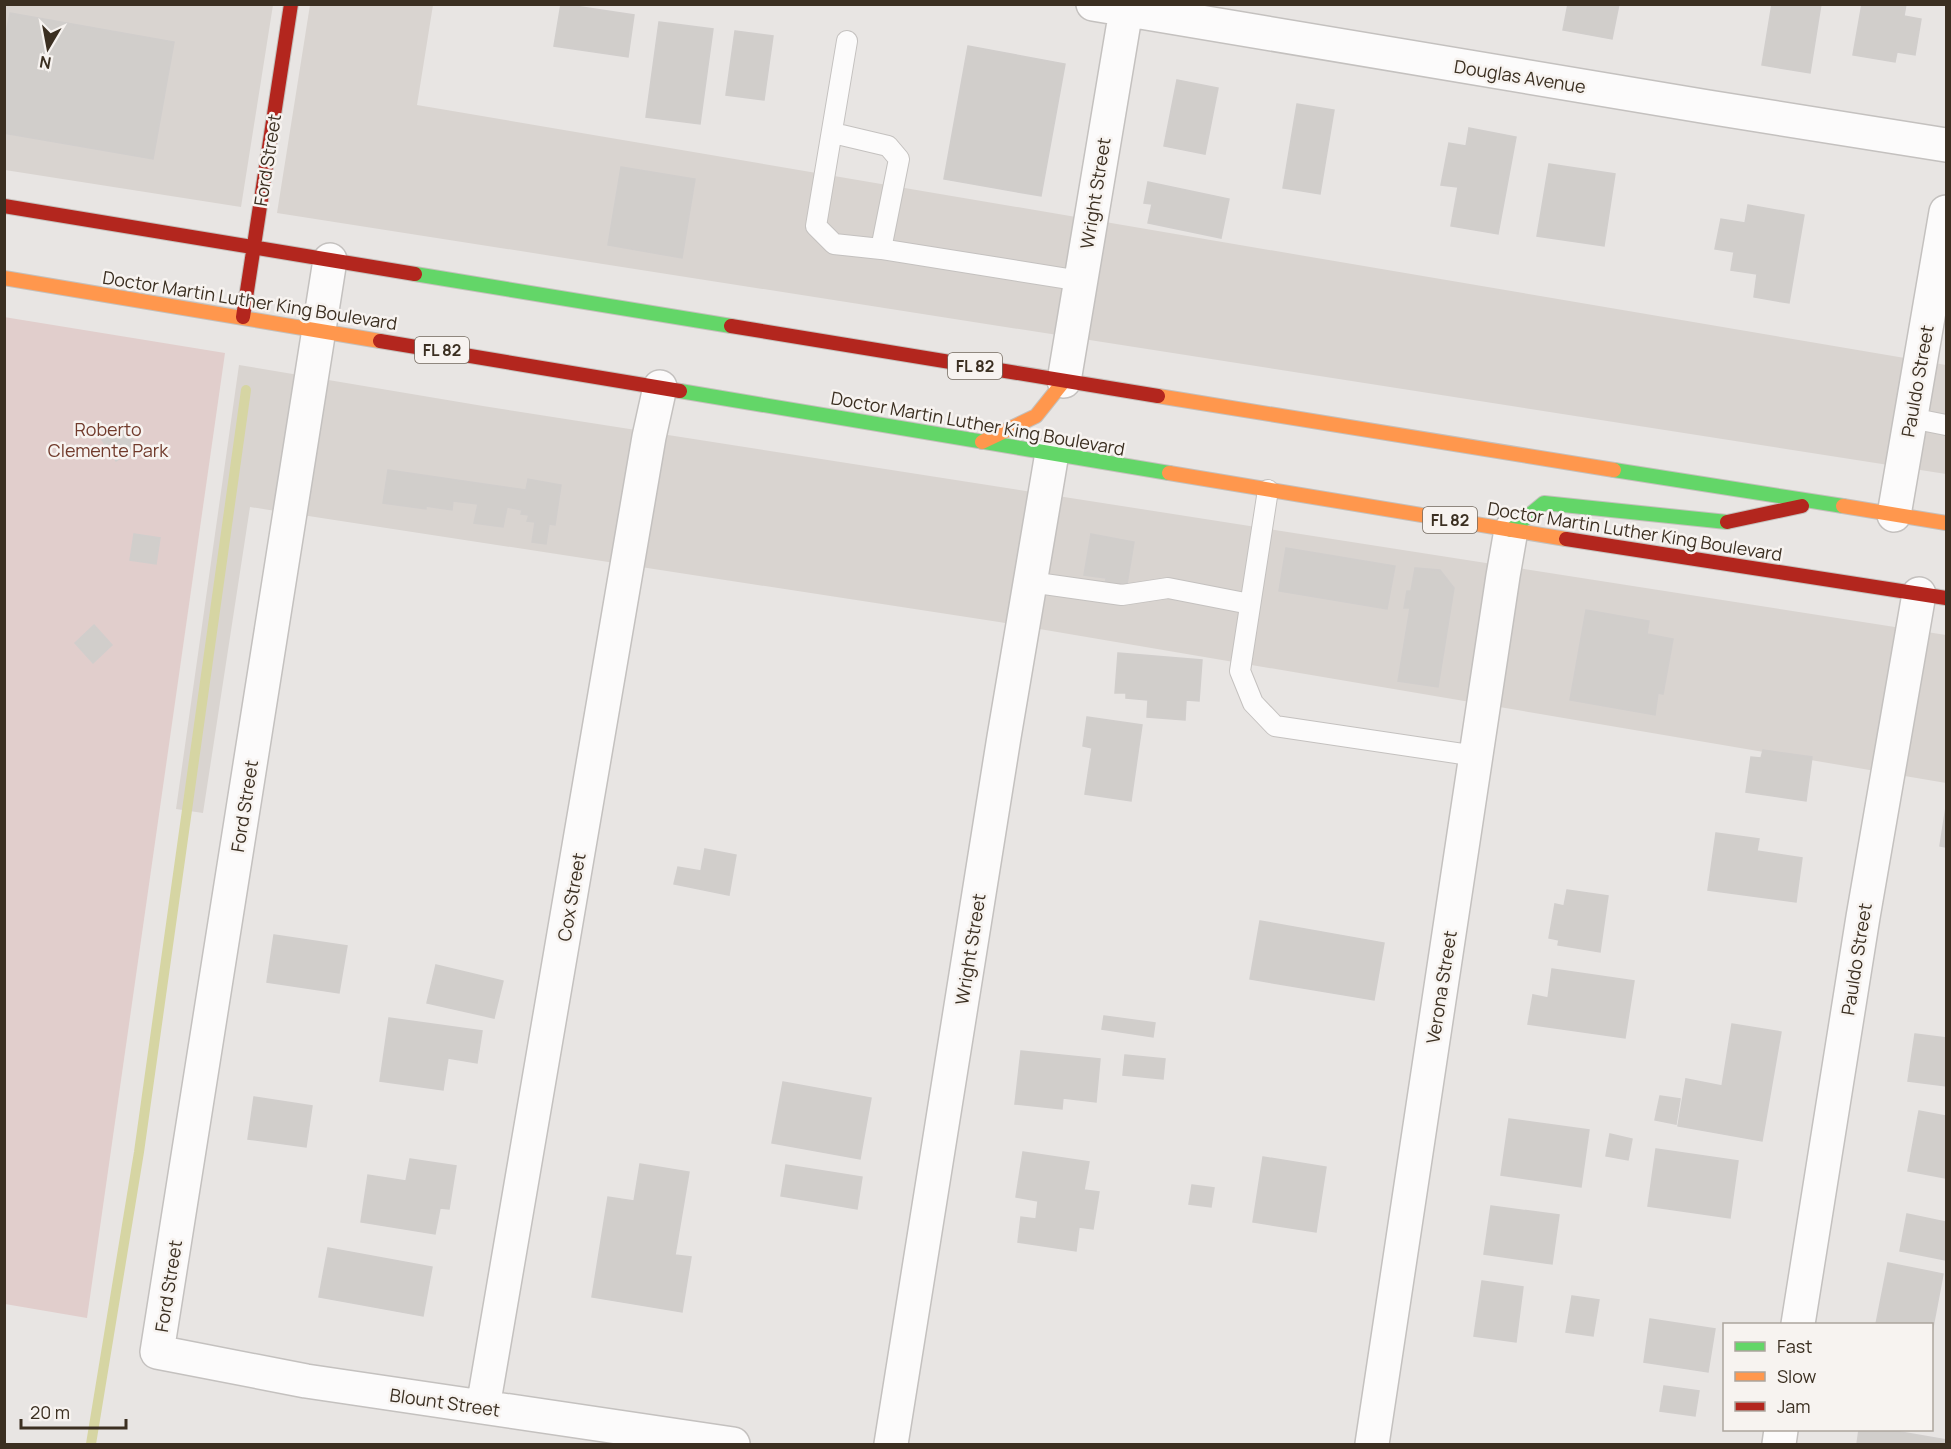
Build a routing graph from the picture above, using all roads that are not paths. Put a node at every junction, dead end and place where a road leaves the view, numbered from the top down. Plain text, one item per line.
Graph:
1 (291, 4) edge
2 (1093, 4) edge
3 (1126, 7) edge
4 (847, 41) dead end
5 (833, 133) junction
6 (1947, 145) edge
7 (4, 206) edge
8 (1947, 212) edge
9 (253, 247) junction
10 (881, 249) junction
11 (330, 260) junction
12 (4, 278) edge
13 (1081, 281) junction
14 (243, 317) junction
15 (319, 329) junction
16 (1064, 381) junction
17 (660, 387) junction
18 (1911, 418) junction
19 (1947, 425) edge
20 (982, 442) junction
21 (1052, 453) junction
22 (1268, 490) junction
23 (1818, 502) junction
24 (1894, 515) junction
25 (1947, 523) edge
26 (1511, 530) junction
27 (1030, 582) junction
28 (1933, 596) edge
29 (1250, 604) junction
30 (1476, 756) junction
31 (1798, 1323) edge
32 (158, 1352) joint
33 (483, 1407) junction
34 (733, 1444) edge
35 (891, 1444) edge
36 (1372, 1444) edge

1 - 9 main road, Ford Street
2 - 3 street, Douglas Avenue
3 - 6 street, Douglas Avenue
3 - 13 street, Wright Street
4 - 5 lane
5 - 10 lane
5 - 10 lane
7 - 9 main road, FL 82
8 - 18 street, Pauldo Street
9 - 11 main road, FL 82
9 - 14 main road, Ford Street
10 - 13 lane
11 - 15 street, Ford Street
11 - 16 main road, FL 82
12 - 14 main road, Doctor Martin Luther King Boulevard / FL 82
13 - 16 street, Wright Street
14 - 15 main road, Doctor Martin Luther King Boulevard / FL 82
15 - 17 main road, Doctor Martin Luther King Boulevard / FL 82
15 - 32 street, Ford Street
16 - 20 main road
16 - 23 main road, FL 82
17 - 20 main road, Doctor Martin Luther King Boulevard / FL 82
17 - 33 street, Cox Street
18 - 19 lane
18 - 24 street, Pauldo Street
20 - 21 main road, Doctor Martin Luther King Boulevard / FL 82
21 - 22 main road, Doctor Martin Luther King Boulevard / FL 82
21 - 27 street, Wright Street
22 - 26 main road, Doctor Martin Luther King Boulevard / FL 82
22 - 29 lane
23 - 24 main road, FL 82
23 - 26 main road
24 - 25 main road, FL 82
26 - 28 main road, Doctor Martin Luther King Boulevard / FL 82
26 - 30 street, Verona Street
27 - 29 lane
27 - 35 street, Wright Street
28 - 31 street, Pauldo Street
29 - 30 lane
30 - 36 street, Verona Street
32 - 33 street, Blount Street
33 - 34 street, Blount Street

